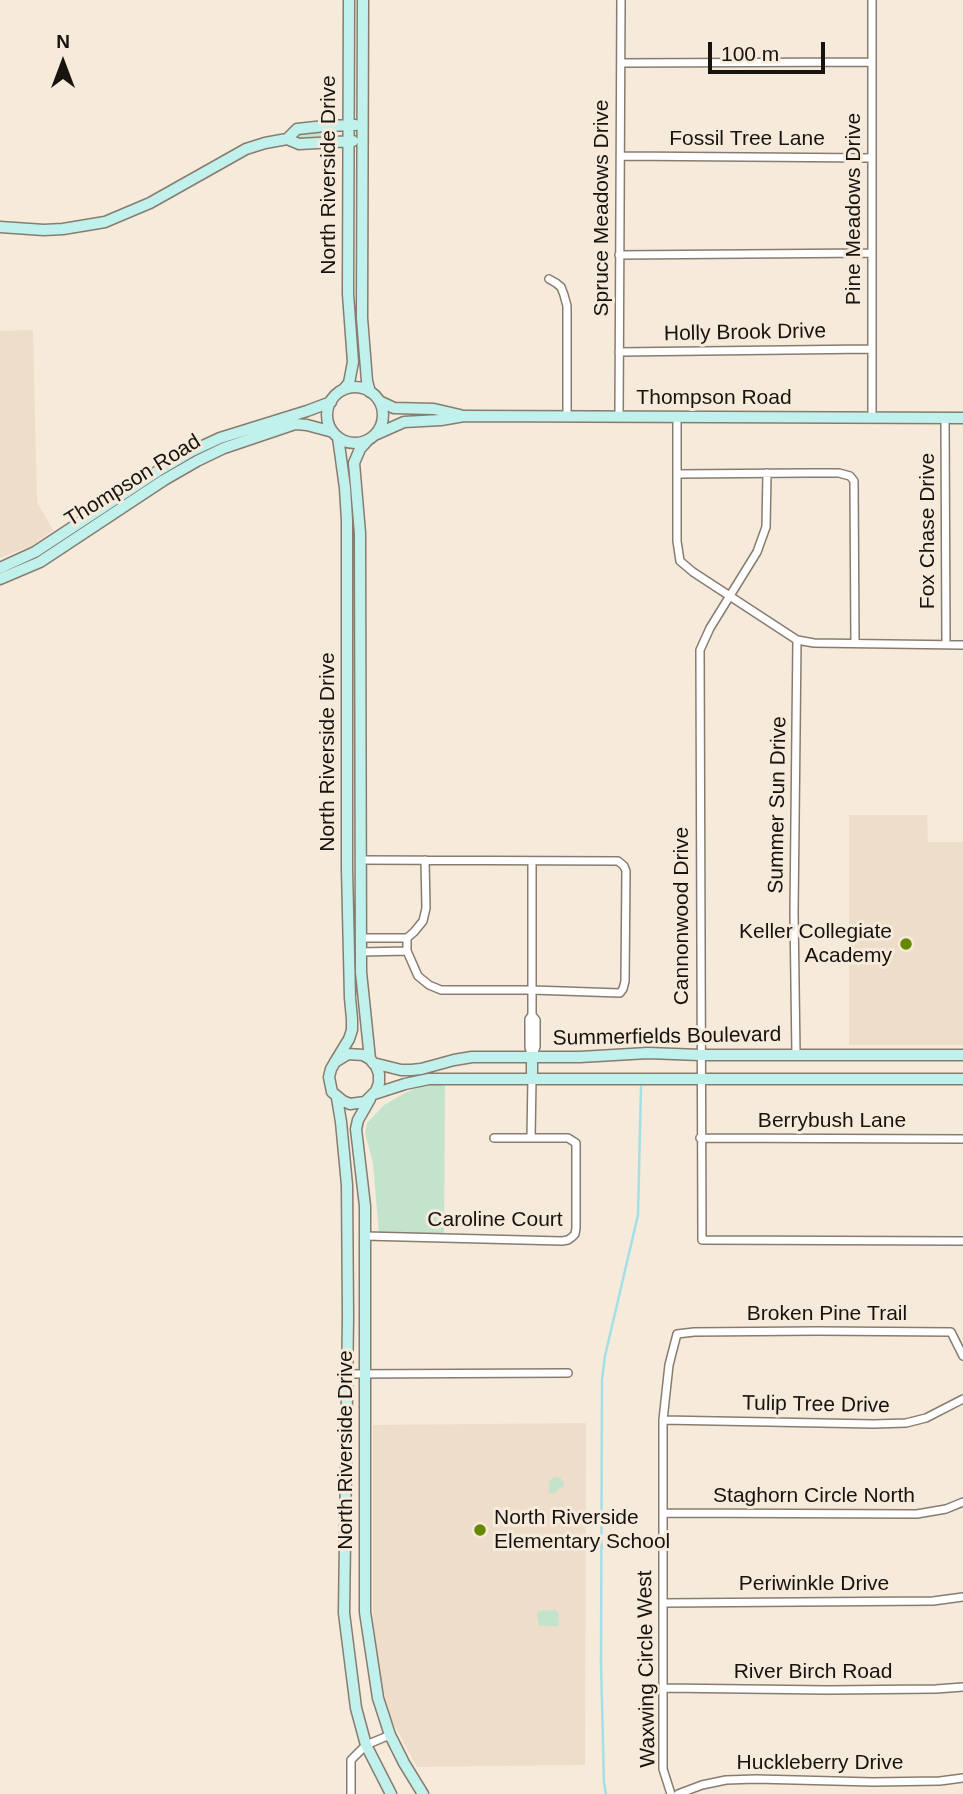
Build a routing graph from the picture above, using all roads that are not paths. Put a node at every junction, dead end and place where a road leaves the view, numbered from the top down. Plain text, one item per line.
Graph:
1 (349, 0) edge
2 (363, 0) edge
3 (621, 0) edge
4 (872, 0) edge
5 (872, 62) junction
6 (621, 64) junction
7 (349, 125) junction
8 (363, 125) junction
9 (287, 139) junction
10 (348, 141) junction
11 (362, 142) junction
12 (621, 156) junction
13 (872, 158) junction
14 (0, 228) edge
15 (872, 253) junction
16 (619, 255) junction
17 (549, 279) dead end
18 (871, 349) junction
19 (619, 352) junction
20 (343, 390) junction
21 (370, 392) junction
22 (379, 401) junction
23 (331, 402) junction
24 (464, 416) junction
25 (567, 416) junction
26 (619, 417) junction
27 (677, 417) junction
28 (872, 418) junction
29 (945, 418) junction
30 (963, 418) edge
31 (335, 435) junction
32 (372, 437) junction
33 (222, 443) junction
34 (767, 473) junction
35 (678, 474) junction
36 (45, 546) junction
37 (49, 556) junction
38 (0, 568) edge
39 (0, 579) edge
40 (729, 596) junction
41 (797, 639) junction
42 (855, 643) junction
43 (946, 644) junction
44 (963, 645) edge
45 (347, 685) junction
46 (360, 685) junction
47 (347, 697) junction
48 (360, 698) junction
49 (360, 860) junction
50 (425, 860) junction
51 (532, 861) junction
52 (361, 938) junction
53 (407, 938) junction
54 (407, 951) junction
55 (361, 952) junction
56 (532, 990) junction
57 (700, 1055) junction
58 (796, 1055) junction
59 (963, 1055) edge
60 (532, 1057) junction
61 (372, 1061) junction
62 (335, 1062) junction
63 (532, 1078) junction
64 (700, 1079) junction
65 (963, 1079) edge
66 (372, 1096) junction
67 (337, 1098) junction
68 (494, 1138) dead end
69 (531, 1138) junction
70 (700, 1138) junction
71 (963, 1139) edge
72 (365, 1236) junction
73 (963, 1241) edge
74 (677, 1335) joint
75 (963, 1356) edge
76 (568, 1373) dead end
77 (346, 1374) junction
78 (365, 1374) junction
79 (963, 1399) edge
80 (663, 1420) junction
81 (963, 1502) edge
82 (664, 1513) junction
83 (963, 1598) edge
84 (664, 1602) junction
85 (963, 1687) edge
86 (663, 1688) junction
87 (390, 1735) junction
88 (366, 1745) junction
89 (963, 1778) edge
90 (351, 1794) edge
91 (391, 1794) edge
92 (423, 1794) edge
93 (671, 1794) edge
94 (678, 1794) edge

1 - 7 main road, North Riverside Drive
2 - 8 main road, North Riverside Drive
3 - 6 street, Spruce Meadows Drive
4 - 5 street, Pine Meadows Drive
5 - 6 street
5 - 13 street, Pine Meadows Drive
6 - 12 street, Spruce Meadows Drive
7 - 8 main road
7 - 9 main road
7 - 10 main road, North Riverside Drive
8 - 11 main road, North Riverside Drive
9 - 10 main road
9 - 14 main road
10 - 11 main road
10 - 20 main road, North Riverside Drive
11 - 21 main road, North Riverside Drive
12 - 13 street, Fossil Tree Lane
12 - 16 street, Spruce Meadows Drive
13 - 15 street, Pine Meadows Drive
15 - 16 street
15 - 18 street, Pine Meadows Drive
16 - 19 street, Spruce Meadows Drive
17 - 25 street
18 - 19 street, Holly Brook Drive
18 - 28 street, Pine Meadows Drive
19 - 26 street, Spruce Meadows Drive
20 - 21 main road
20 - 23 main road, North Riverside Drive
21 - 22 main road
22 - 24 main road, Thompson Road
22 - 32 main road, North Riverside Drive
23 - 31 main road, North Riverside Drive
23 - 33 main road, Thompson Road
24 - 25 main road, Thompson Road
24 - 32 main road, Thompson Road
25 - 26 main road, Thompson Road
26 - 27 main road, Thompson Road
27 - 28 main road, Thompson Road
27 - 35 street
28 - 29 main road, Thompson Road
29 - 30 main road, Thompson Road
29 - 43 street, Fox Chase Drive
31 - 32 main road
31 - 33 main road, Thompson Road
31 - 45 main road, North Riverside Drive
32 - 46 main road, North Riverside Drive
33 - 36 main road, Thompson Road
33 - 37 main road, Thompson Road
34 - 35 street
34 - 40 street, Cannonwood Drive
34 - 42 street
35 - 40 street
36 - 37 main road
36 - 38 main road, Thompson Road
37 - 39 main road, Thompson Road
40 - 41 street
40 - 57 street, Cannonwood Drive
41 - 42 street
41 - 58 street, Summer Sun Drive
42 - 43 street
43 - 44 street
45 - 46 main road
45 - 47 main road, North Riverside Drive
46 - 48 main road, North Riverside Drive
47 - 48 main road
47 - 62 main road, North Riverside Drive
48 - 49 main road, North Riverside Drive
49 - 50 street
49 - 52 main road, North Riverside Drive
50 - 51 street
50 - 53 street
51 - 56 street
51 - 56 street
52 - 53 street
52 - 55 main road, North Riverside Drive
53 - 54 street
54 - 55 street
54 - 56 street
55 - 61 main road, North Riverside Drive
56 - 60 street
57 - 58 main road, Summerfields Boulevard
57 - 60 main road, Summerfields Boulevard
57 - 64 street, Cannonwood Drive
58 - 59 main road, Summerfields Boulevard
60 - 61 main road, Summerfields Boulevard
60 - 63 main road
61 - 62 main road
61 - 66 main road, North Riverside Drive
62 - 67 main road, North Riverside Drive
63 - 64 main road, Summerfields Boulevard
63 - 66 main road, Summerfields Boulevard
63 - 69 street
64 - 65 main road, Summerfields Boulevard
64 - 70 street, Cannonwood Drive
66 - 67 main road
66 - 72 main road, North Riverside Drive
67 - 77 main road, North Riverside Drive
68 - 69 street, Caroline Court
69 - 72 street, Caroline Court
70 - 71 street, Berrybush Lane
70 - 73 street, Cannonwood Drive
72 - 78 main road, North Riverside Drive
74 - 75 street, Broken Pine Trail
74 - 80 street, Waxwing Circle West
76 - 78 street
77 - 78 street
77 - 88 main road, North Riverside Drive
78 - 87 main road, North Riverside Drive
79 - 80 street, Tulip Tree Drive
80 - 82 street, Waxwing Circle West
81 - 82 street, Staghorn Circle North
82 - 84 street, Waxwing Circle West
83 - 84 street, Periwinkle Drive
84 - 86 street, Waxwing Circle West
85 - 86 street, River Birch Road
86 - 93 street, Waxwing Circle West
87 - 88 street
87 - 92 main road, North Riverside Drive
88 - 90 street
88 - 91 main road, North Riverside Drive
89 - 94 street, Huckleberry Drive

